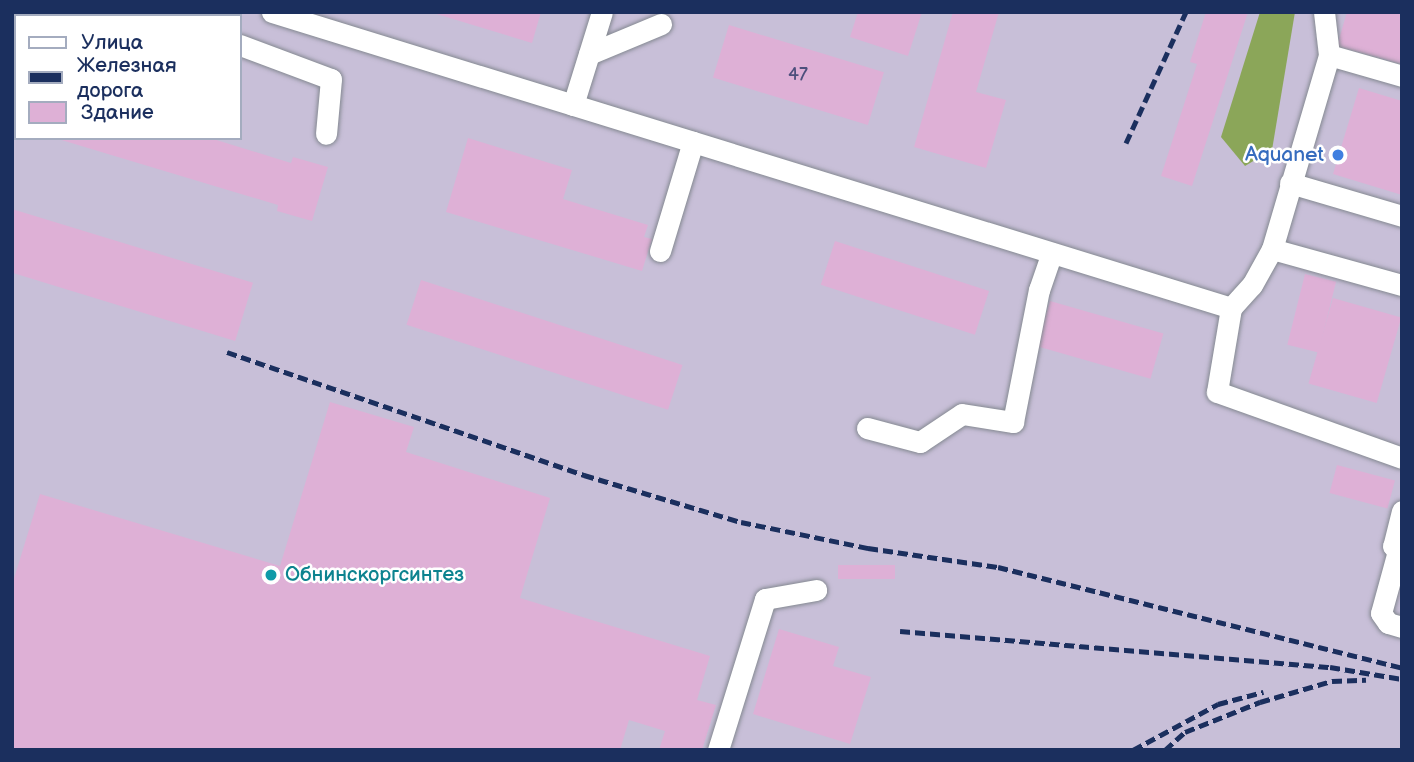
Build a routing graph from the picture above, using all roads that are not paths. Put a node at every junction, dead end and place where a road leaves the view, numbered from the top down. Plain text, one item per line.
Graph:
1 (601, 12) edge
2 (1324, 12) edge
3 (284, 14) edge
4 (331, 21) edge
5 (661, 24) dead end
6 (242, 46) edge
7 (589, 54) junction
8 (1329, 55) junction
9 (1402, 76) edge
10 (573, 105) junction
11 (326, 134) dead end
12 (693, 142) junction
13 (1290, 183) junction
14 (1402, 216) edge
15 (1272, 249) junction
16 (660, 251) dead end
17 (1052, 253) junction
18 (1402, 285) edge
19 (1231, 308) junction
20 (867, 428) dead end
21 (1402, 458) edge
22 (1402, 511) edge
23 (1400, 552) edge
24 (816, 590) dead end
25 (1402, 627) edge
26 (718, 750) edge

1 - 7 lane
2 - 8 lane
3 - 4 lane
4 - 10 lane
5 - 7 lane
6 - 11 lane
7 - 10 lane
8 - 9 lane
8 - 13 lane
10 - 12 lane
12 - 16 lane
12 - 17 lane
13 - 14 lane
13 - 15 lane
15 - 18 lane
15 - 19 lane
17 - 19 lane
17 - 20 lane
19 - 21 lane
22 - 23 lane
23 - 25 lane
24 - 26 lane

